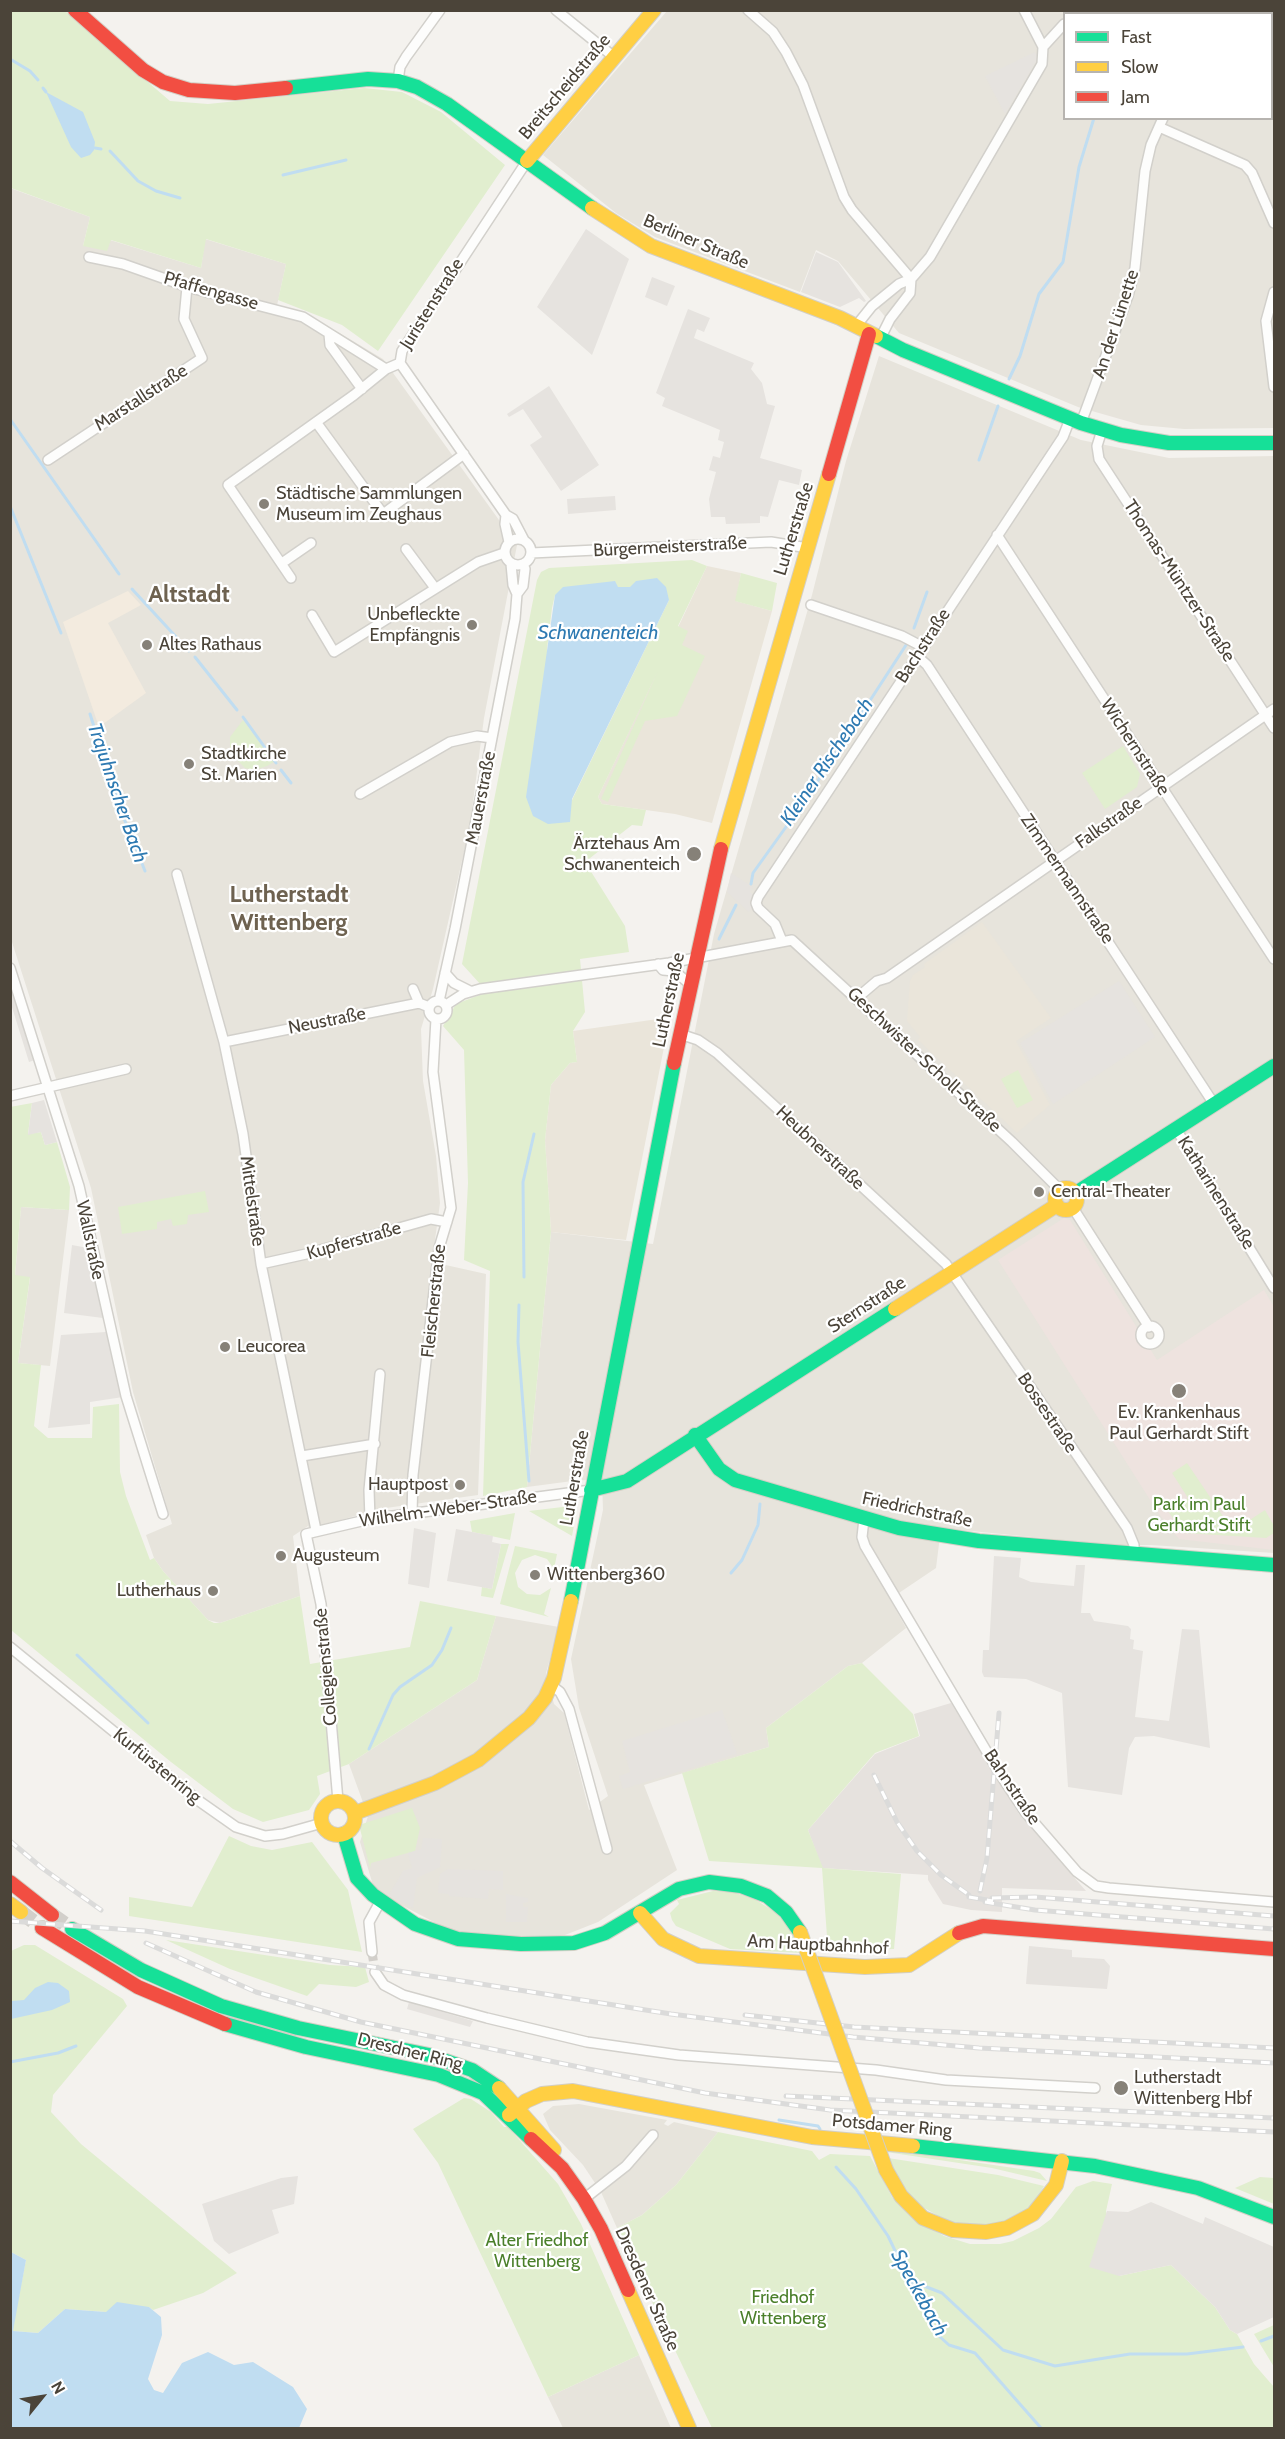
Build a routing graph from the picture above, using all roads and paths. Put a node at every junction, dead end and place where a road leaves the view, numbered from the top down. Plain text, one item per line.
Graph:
1 (75, 10) edge
2 (440, 10) edge
3 (556, 10) edge
4 (654, 10) edge
5 (748, 10) edge
6 (1024, 10) edge
7 (1063, 26) edge
8 (1042, 47) junction
9 (614, 57) junction
10 (398, 81) junction
11 (1161, 123) edge
12 (527, 161) junction
13 (1275, 223) edge
14 (89, 257) dead end
15 (911, 279) junction
16 (187, 287) junction
17 (1275, 292) edge
18 (856, 326) junction
19 (329, 334) junction
20 (875, 336) junction
21 (400, 363) junction
22 (386, 369) junction
23 (1275, 387) edge
24 (362, 389) junction
25 (1076, 421) junction
26 (316, 422) junction
27 (1102, 430) junction
28 (1275, 442) edge
29 (464, 453) junction
30 (48, 460) dead end
31 (506, 514) junction
32 (996, 535) junction
33 (524, 540) junction
34 (509, 542) junction
35 (311, 543) dead end
36 (808, 548) junction
37 (406, 549) dead end
38 (504, 553) junction
39 (531, 553) junction
40 (282, 563) junction
41 (511, 564) junction
42 (523, 564) junction
43 (291, 578) dead end
44 (435, 588) junction
45 (517, 594) junction
46 (811, 604) dead end
47 (312, 615) dead end
48 (923, 647) junction
49 (917, 656) junction
50 (1275, 709) edge
51 (1266, 715) junction
52 (1275, 728) edge
53 (492, 738) junction
54 (1161, 787) junction
55 (360, 794) dead end
56 (1055, 860) junction
57 (177, 874) dead end
58 (782, 941) junction
59 (696, 958) junction
60 (1275, 960) edge
61 (658, 964) junction
62 (10, 968) edge
63 (445, 973) junction
64 (690, 984) junction
65 (413, 989) dead end
66 (470, 991) junction
67 (856, 998) junction
68 (419, 1003) junction
69 (442, 1003) junction
70 (429, 1007) junction
71 (436, 1019) junction
72 (680, 1034) junction
73 (225, 1042) junction
74 (1275, 1066) edge
75 (126, 1069) dead end
76 (49, 1088) junction
77 (10, 1096) edge
78 (1214, 1104) junction
79 (1176, 1129) junction
80 (1060, 1190) junction
81 (1076, 1193) junction
82 (1057, 1205) junction
83 (1073, 1208) junction
84 (447, 1222) junction
85 (261, 1264) junction
86 (952, 1272) junction
87 (1275, 1288) edge
88 (1149, 1327) dead end
89 (380, 1374) dead end
90 (695, 1436) junction
91 (375, 1444) junction
92 (302, 1456) junction
93 (591, 1490) junction
94 (412, 1514) junction
95 (163, 1515) dead end
96 (370, 1519) junction
97 (864, 1519) junction
98 (316, 1530) junction
99 (306, 1534) joint
100 (1134, 1555) junction
101 (1275, 1565) edge
102 (10, 1647) edge
103 (551, 1685) junction
104 (338, 1801) junction
105 (355, 1813) junction
106 (322, 1823) junction
107 (344, 1834) junction
108 (607, 1849) dead end
109 (10, 1882) edge
110 (380, 1902) junction
111 (1275, 1902) edge
112 (640, 1913) junction
113 (52, 1915) tunnel mouth
114 (42, 1929) tunnel mouth
115 (72, 1929) tunnel mouth
116 (1275, 1949) edge
117 (372, 1952) tunnel mouth
118 (375, 1971) tunnel mouth
119 (1095, 2088) dead end
120 (514, 2111) junction
121 (653, 2135) dead end
122 (1062, 2162) junction
123 (562, 2168) joint
124 (584, 2199) junction
125 (1275, 2217) edge
126 (689, 2428) edge

1 - 10 street, Berliner Straße
2 - 10 street
3 - 9 street
4 - 9 street, Breitscheidstraße
5 - 15 street
6 - 8 street
7 - 8 street
8 - 15 street
9 - 12 street, Breitscheidstraße
10 - 12 street, Berliner Straße
11 - 13 street
11 - 25 street, An der Lünette
12 - 18 street, Berliner Straße
12 - 21 street, Juristenstraße
14 - 16 street, Pfaffengasse
15 - 18 street
15 - 20 street
16 - 19 street, Pfaffengasse
16 - 30 street, Marstallstraße
17 - 23 street
18 - 20 street, Berliner Straße
19 - 22 street, Pfaffengasse
19 - 24 street
20 - 25 street, Berliner Straße
20 - 36 street, Lutherstraße
21 - 22 street, Juristenstraße
21 - 29 street
22 - 24 street, Juristenstraße
24 - 26 street, Juristenstraße
25 - 27 street, Berliner Straße
25 - 32 street, Bachstraße
26 - 29 street
26 - 40 street, Juristenstraße
27 - 28 street, Berliner Straße
27 - 51 street, Thomas-Müntzer-Straße
29 - 31 street
31 - 33 street
31 - 34 street
32 - 48 street, Bachstraße
32 - 54 street, Wichernstraße
33 - 34 street
33 - 39 street
34 - 38 street
35 - 40 street
36 - 39 street, Bürgermeisterstraße
36 - 59 street, Lutherstraße
37 - 44 street
38 - 41 street
38 - 44 street
39 - 42 street
40 - 43 street
41 - 42 street
41 - 45 street, Mauerstraße
42 - 45 street, Mauerstraße
44 - 47 street
45 - 53 street, Mauerstraße
46 - 48 street
48 - 49 street, Bachstraße
49 - 56 street, Zimmermannstraße
49 - 58 street, Bachstraße
50 - 51 street, Falkstraße
51 - 52 street, Thomas-Müntzer-Straße
51 - 54 street, Falkstraße
53 - 55 street
53 - 63 street, Mauerstraße
54 - 56 street, Falkstraße
54 - 60 street, Wichernstraße
56 - 67 street, Falkstraße
56 - 78 street, Zimmermannstraße
57 - 73 street, Mittelstraße
58 - 59 street
58 - 67 street, Geschwister-Scholl-Straße
59 - 61 street
59 - 64 street, Lutherstraße
61 - 64 street
61 - 66 street
62 - 76 street, Wallstraße
63 - 66 street
63 - 69 street, Mauerstraße
64 - 72 street, Lutherstraße
65 - 68 street
66 - 69 street
67 - 80 street, Geschwister-Scholl-Straße
68 - 70 street
68 - 73 street, Neustraße
69 - 70 street
69 - 71 street
70 - 71 street
71 - 84 street, Fleischerstraße
72 - 86 street, Heubnerstraße
72 - 93 street, Lutherstraße
73 - 85 street, Mittelstraße
74 - 78 street
75 - 76 street
76 - 77 street
76 - 95 street, Wallstraße
78 - 79 street
79 - 81 street
79 - 87 street, Katharinenstraße
80 - 81 street
80 - 82 street
81 - 83 street
82 - 83 street
82 - 86 street, Sternstraße
83 - 88 street
84 - 85 street, Kupferstraße
84 - 94 street, Fleischerstraße
85 - 92 street, Mittelstraße
86 - 90 street, Sternstraße
86 - 100 street, Bossestraße
89 - 91 street
90 - 93 street
90 - 97 street, Friedrichstraße
91 - 92 street
91 - 96 street
92 - 98 street, Mittelstraße
93 - 94 street, Wilhelm-Weber-Straße
93 - 103 street, Lutherstraße
94 - 96 street, Wilhelm-Weber-Straße
96 - 98 street, Wilhelm-Weber-Straße
97 - 100 street, Friedrichstraße
97 - 111 street, Bahnstraße
98 - 99 street, Wilhelm-Weber-Straße
99 - 104 street, Collegienstraße
100 - 101 street, Friedrichstraße
102 - 106 street, Kurfürstenring
103 - 105 street, Lutherstraße
103 - 108 street
104 - 105 street
104 - 106 street
105 - 107 street
106 - 107 street
107 - 110 street
109 - 113 street
110 - 112 street
110 - 117 street
112 - 116 street, Am Hauptbahnhof
112 - 122 street, bridge
114 - 120 street, Dresdner Ring
115 - 120 street, Dresdner Ring
118 - 119 street
120 - 122 street, Potsdamer Ring
120 - 123 street, Dresdner Ring
121 - 124 street
122 - 125 street, Potsdamer Ring
123 - 124 street, Dresdener Straße
124 - 126 street, Dresdener Straße

